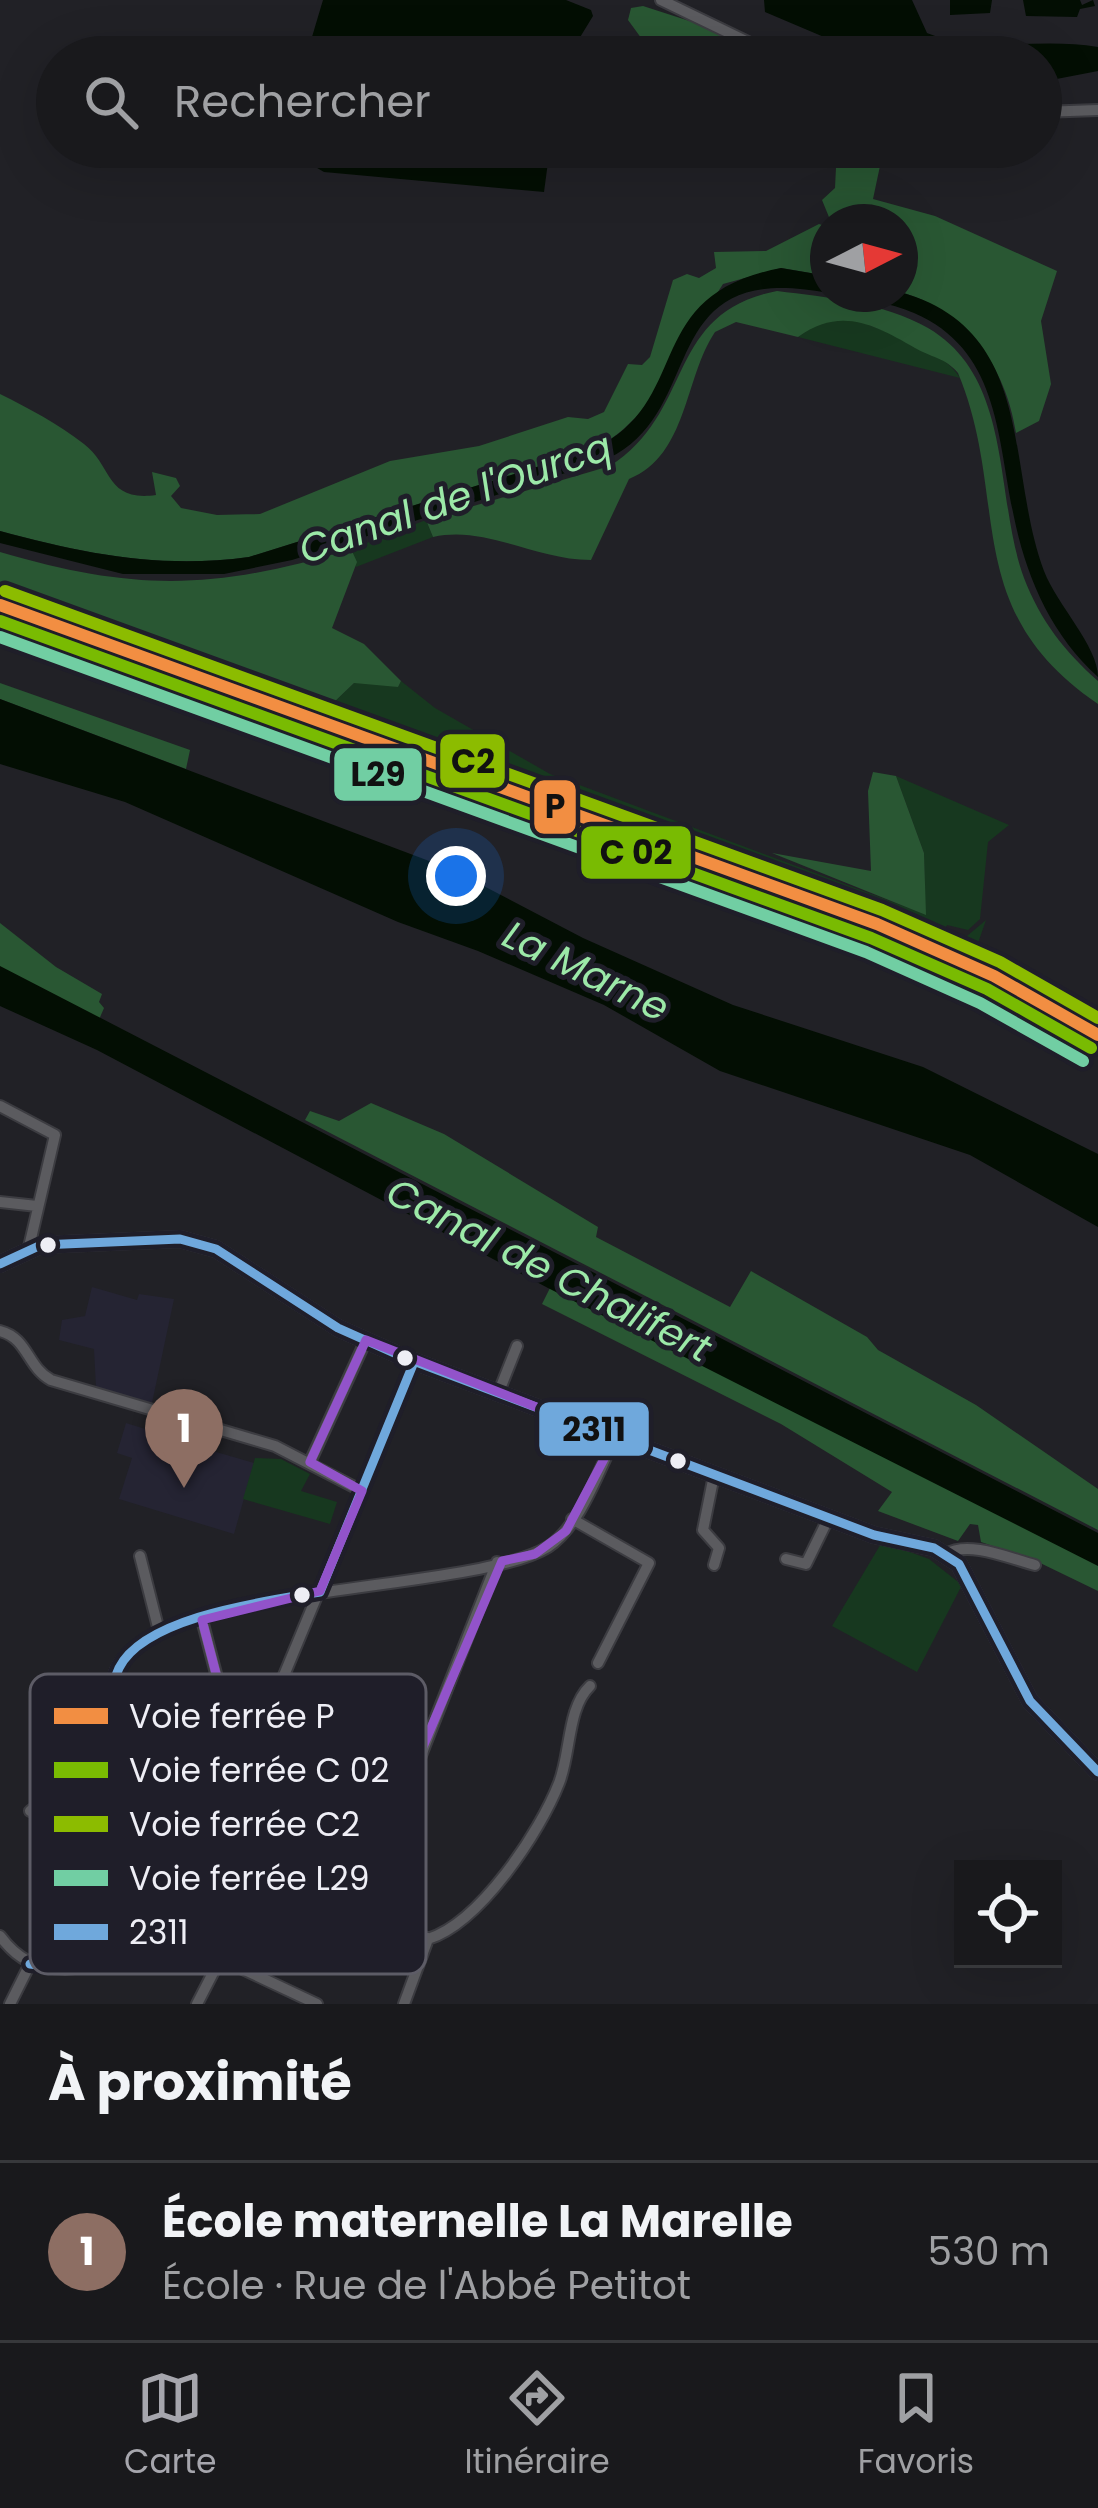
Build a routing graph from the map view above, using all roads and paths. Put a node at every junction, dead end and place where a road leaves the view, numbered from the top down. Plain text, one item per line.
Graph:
1 (661, 0) edge
2 (736, 36) edge
3 (1098, 110) edge
4 (1062, 111) edge
5 (0, 1106) edge
6 (0, 1202) edge
7 (37, 1206) junction
8 (29, 1247) junction
9 (0, 1264) edge
10 (0, 1331) edge
11 (366, 1340) junction
12 (518, 1346) dead end
13 (414, 1361) junction
14 (498, 1394) junction
15 (615, 1438) junction
16 (310, 1462) junction
17 (714, 1475) junction
18 (362, 1491) junction
19 (829, 1517) junction
20 (572, 1519) junction
21 (946, 1554) junction
22 (140, 1556) dead end
23 (786, 1558) dead end
24 (497, 1562) junction
25 (806, 1564) junction
26 (714, 1565) dead end
27 (1036, 1565) dead end
28 (818, 1573) dead end
29 (320, 1592) junction
30 (202, 1620) junction
31 (159, 1630) junction
32 (598, 1663) dead end
33 (117, 1674) edge
34 (216, 1674) edge
35 (285, 1674) edge
36 (590, 1686) dead end
37 (426, 1741) edge
38 (1098, 1772) edge
39 (0, 1936) edge
40 (428, 1939) joint
41 (426, 1944) edge
42 (30, 1964) joint
43 (210, 1974) edge
44 (253, 1974) edge
45 (415, 1974) edge
46 (10, 2004) edge
47 (197, 2004) edge
48 (316, 2004) edge
49 (404, 2004) edge

1 - 2 street
3 - 4 street
5 - 7 street
6 - 7 street
7 - 8 street
8 - 9 street
8 - 11 street
10 - 16 street
11 - 13 street
11 - 16 street
12 - 14 street
13 - 14 street
13 - 18 street
14 - 15 street
15 - 17 street
15 - 20 street
16 - 18 street
17 - 19 street
17 - 26 street
18 - 29 street
19 - 21 street
19 - 25 street
20 - 24 street
20 - 32 street
21 - 27 street
21 - 38 street
22 - 31 street
23 - 25 street
24 - 29 street
24 - 37 street
25 - 28 street
29 - 30 street
29 - 35 street
30 - 31 street
30 - 34 street
31 - 33 street
36 - 40 street
39 - 42 street
40 - 41 street
42 - 46 street
43 - 47 street
44 - 48 street
45 - 49 street

